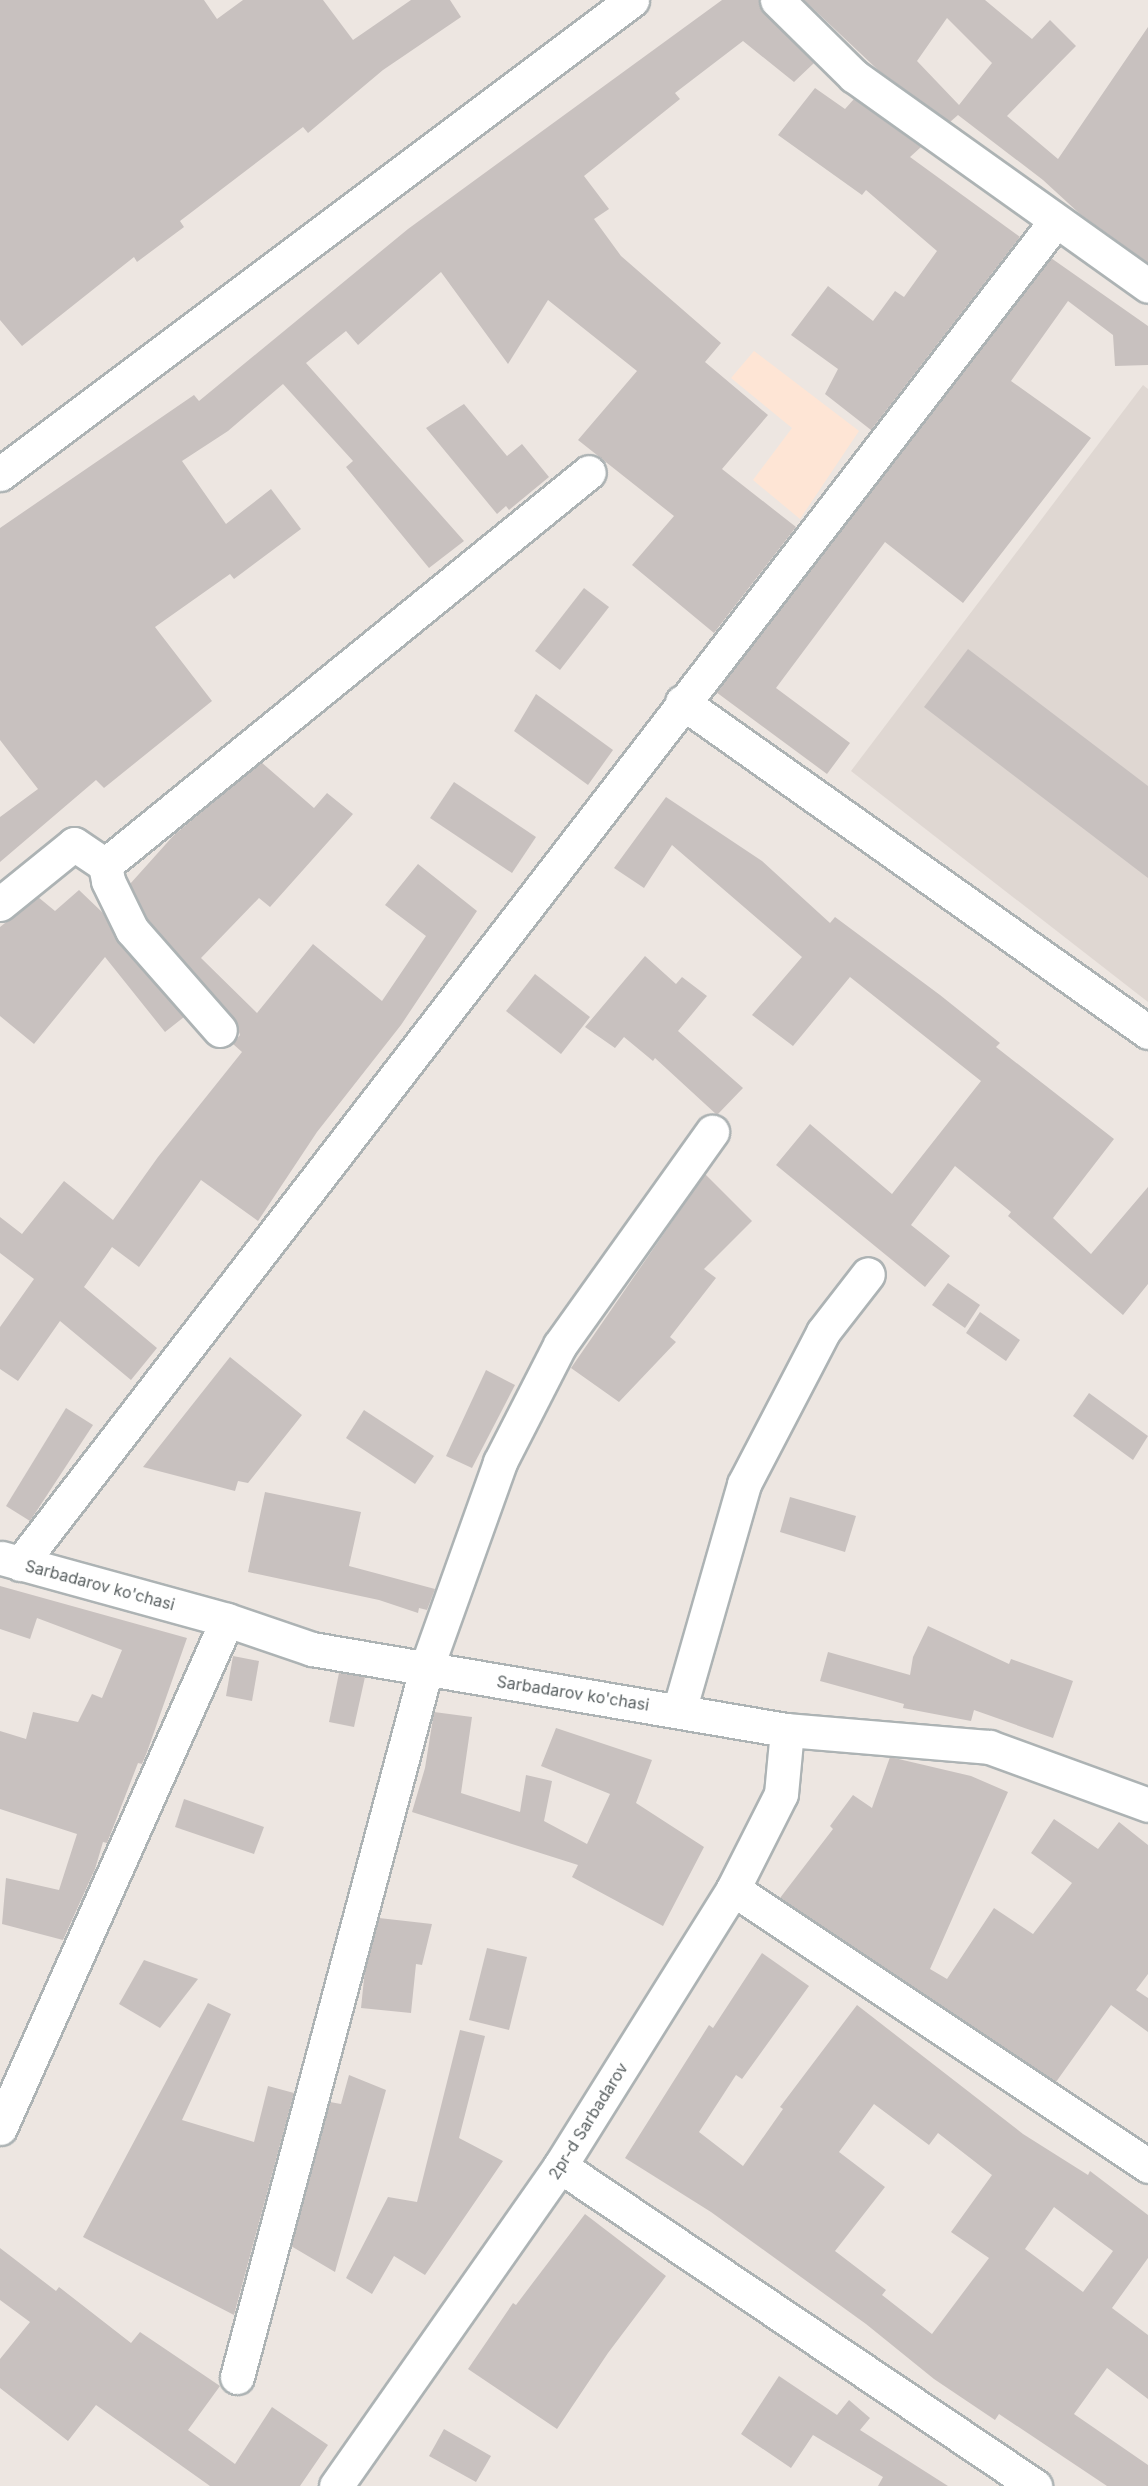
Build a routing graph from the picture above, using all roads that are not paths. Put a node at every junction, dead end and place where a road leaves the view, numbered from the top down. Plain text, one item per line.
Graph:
1 (632, 0) edge
2 (777, 0) edge
3 (1055, 222) junction
4 (1148, 286) edge
5 (589, 472) dead end
6 (0, 474) edge
7 (682, 702) junction
8 (105, 864) junction
9 (0, 904) edge
10 (220, 1030) dead end
11 (1148, 1032) edge
12 (712, 1132) dead end
13 (867, 1274) dead end
14 (10, 1561) edge
15 (227, 1620) junction
16 (426, 1669) junction
17 (679, 1711) junction
18 (787, 1730) junction
19 (1144, 1795) edge
20 (733, 1889) junction
21 (0, 2128) edge
22 (560, 2166) junction
23 (1148, 2166) edge
24 (237, 2377) dead end
25 (336, 2486) edge
26 (1035, 2486) edge

1 - 6 street
2 - 3 street
3 - 4 street
3 - 7 street
5 - 8 street
7 - 11 street
7 - 14 street
8 - 9 street
8 - 10 street
12 - 16 street
13 - 17 street
14 - 15 street, Sarbadarov ko'chasi
15 - 16 street, Sarbadarov ko'chasi
15 - 21 street
16 - 17 street, Sarbadarov ko'chasi
16 - 24 street
17 - 18 street, Sarbadarov ko'chasi
18 - 19 street, Sarbadarov ko'chasi
18 - 20 street, 2pr-d Sarbadarov
20 - 22 street, 2pr-d Sarbadarov
20 - 23 street
22 - 25 street, 2pr-d Sarbadarov
22 - 26 street

